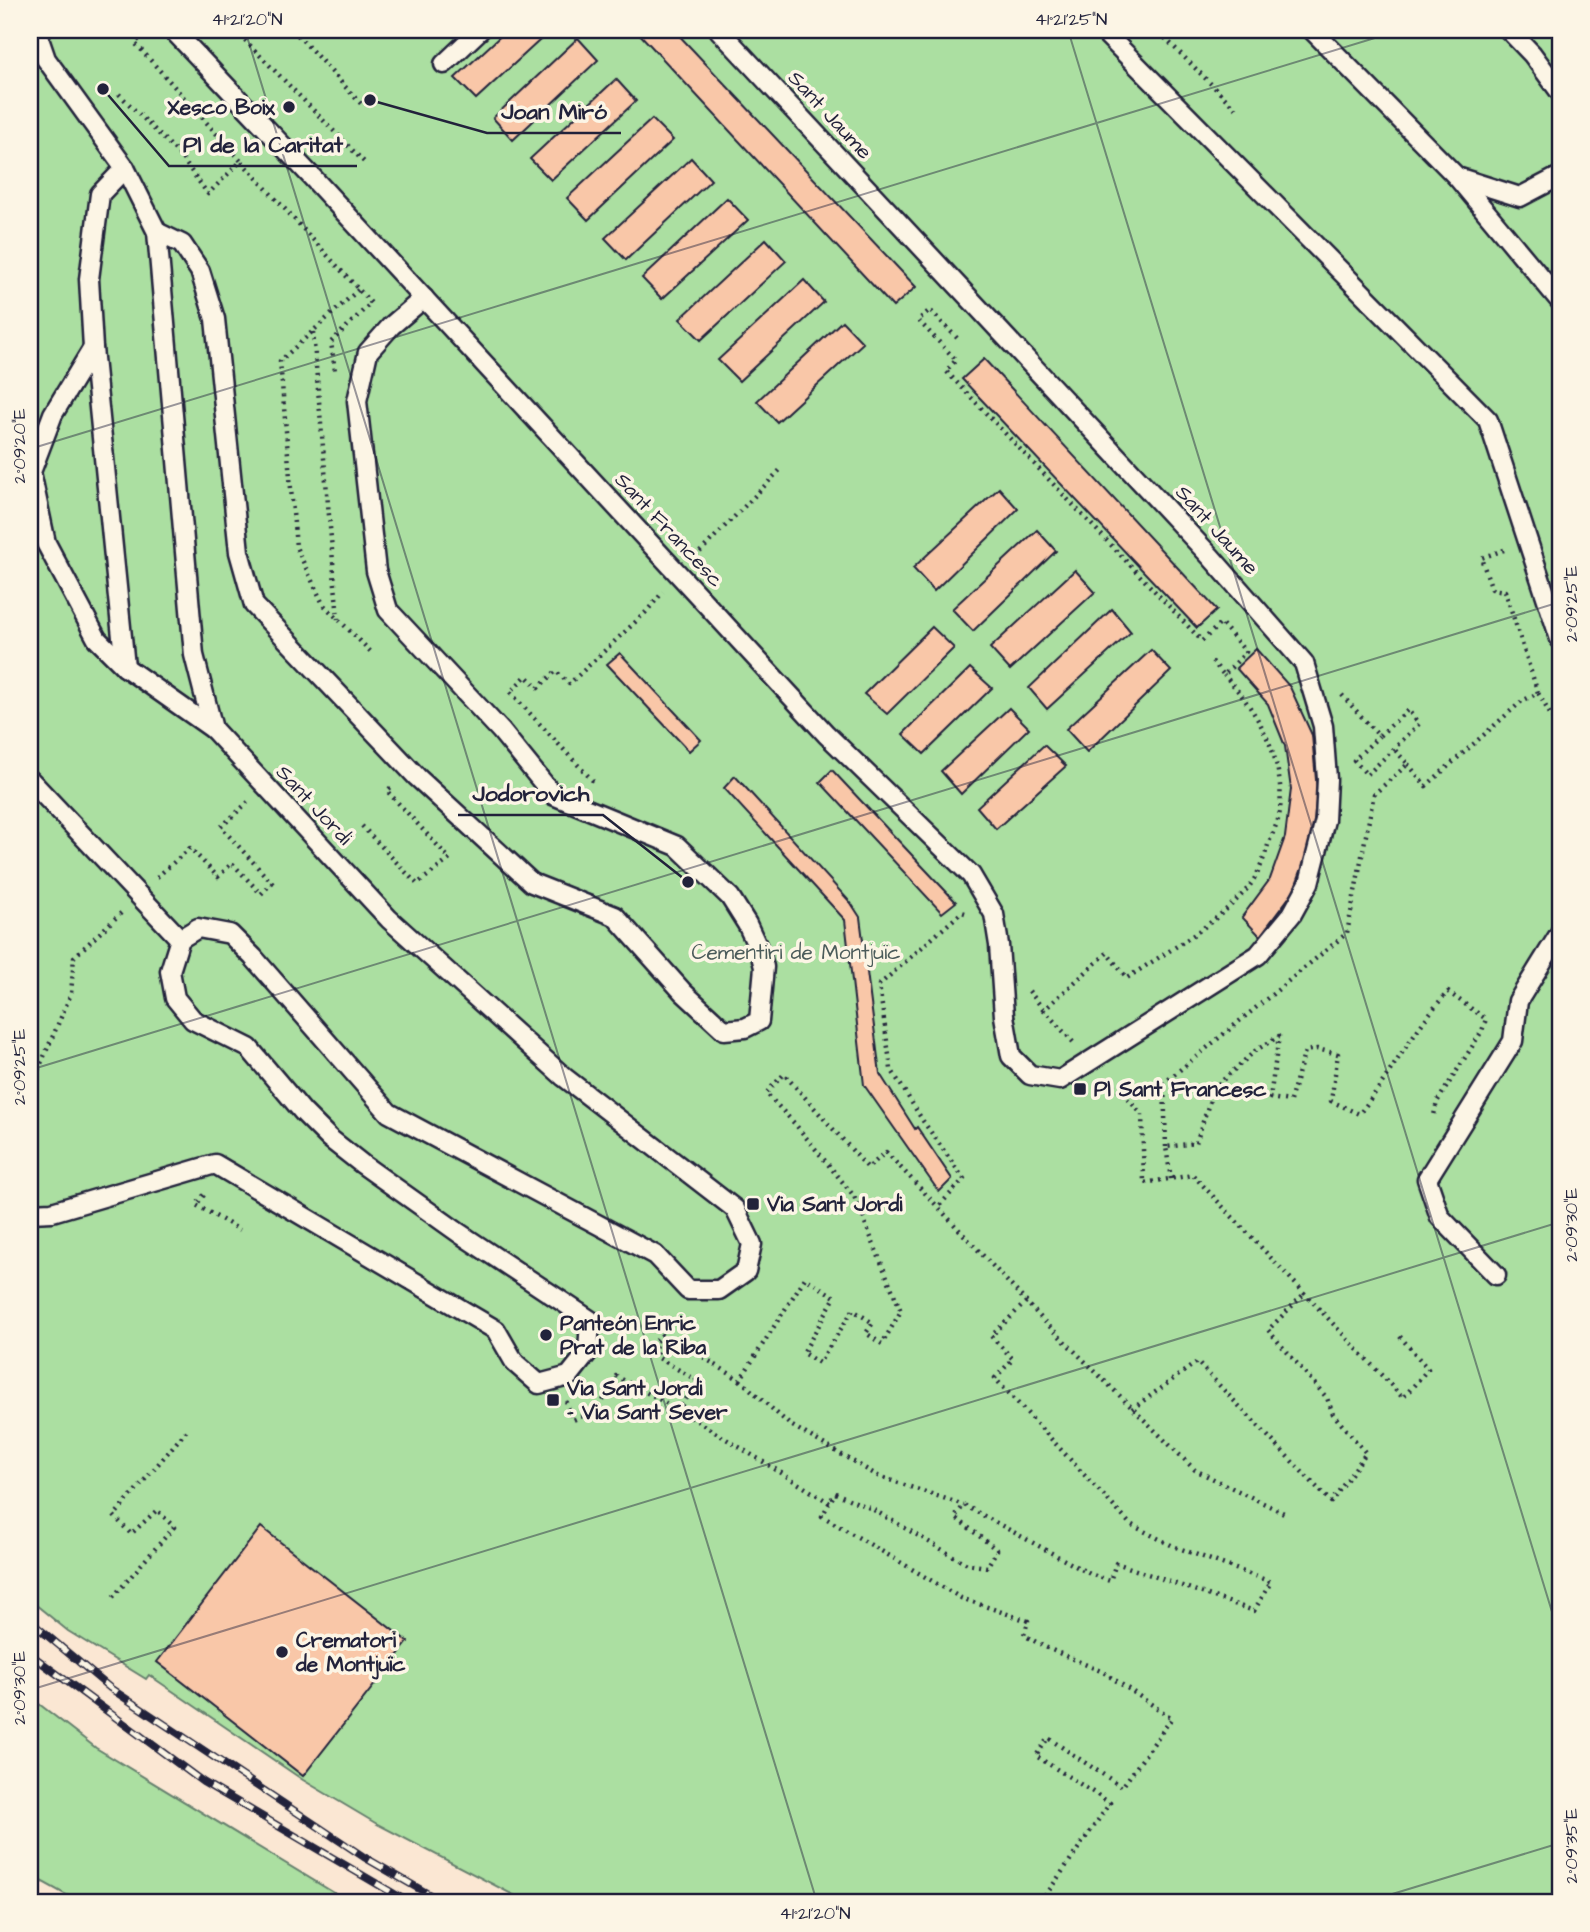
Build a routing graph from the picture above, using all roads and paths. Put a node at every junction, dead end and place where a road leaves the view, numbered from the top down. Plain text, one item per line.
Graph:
1 (36, 30) edge
2 (149, 30) edge
3 (173, 30) edge
4 (235, 30) edge
5 (293, 30) edge
6 (480, 30) edge
7 (719, 30) edge
8 (1102, 30) edge
9 (1312, 30) edge
10 (1509, 30) edge
11 (1164, 38) dead end
12 (38, 59) edge
13 (444, 64) dead end
14 (1560, 92) edge
15 (119, 94) dead end
16 (363, 106) dead end
17 (1239, 112) dead end
18 (241, 161) junction
19 (366, 164) dead end
20 (125, 168) junction
21 (1560, 176) edge
22 (1457, 177) junction
23 (157, 232) junction
24 (358, 290) junction
25 (424, 298) junction
26 (1560, 301) edge
27 (361, 312) dead end
28 (313, 331) junction
29 (957, 338) dead end
30 (93, 348) junction
31 (780, 471) dead end
32 (703, 549) dead end
33 (1486, 554) dead end
34 (646, 612) dead end
35 (338, 620) junction
36 (1560, 639) edge
37 (372, 653) dead end
38 (1211, 660) dead end
39 (125, 667) junction
40 (1224, 675) junction
41 (1538, 693) junction
42 (1346, 700) dead end
43 (213, 729) junction
44 (1560, 732) edge
45 (1379, 736) junction
46 (1408, 764) dead end
47 (30, 780) edge
48 (599, 788) dead end
49 (397, 801) dead end
50 (238, 811) dead end
51 (362, 826) dead end
52 (149, 886) dead end
53 (944, 926) dead end
54 (105, 928) dead end
55 (1560, 933) edge
56 (180, 939) junction
57 (1091, 1060) junction
58 (1060, 1080) joint
59 (30, 1089) edge
60 (1437, 1102) dead end
61 (1171, 1179) junction
62 (938, 1207) junction
63 (30, 1213) edge
64 (210, 1214) dead end
65 (240, 1230) dead end
66 (1496, 1275) dead end
67 (1304, 1294) junction
68 (1026, 1301) junction
69 (1397, 1333) dead end
70 (740, 1381) junction
71 (1132, 1409) junction
72 (679, 1410) junction
73 (583, 1416) dead end
74 (187, 1430) dead end
75 (830, 1503) junction
76 (964, 1505) junction
77 (1288, 1515) dead end
78 (114, 1597) dead end
79 (1041, 1902) edge

1 - 12 lane
2 - 18 path
3 - 25 lane, Sant Francesc
4 - 19 path
5 - 16 path
6 - 13 lane
7 - 57 lane, Sant Jaume
8 - 36 lane
9 - 22 lane
10 - 14 lane
11 - 17 path
12 - 20 lane
15 - 18 path
18 - 24 path
20 - 23 lane
20 - 30 lane
21 - 22 lane
22 - 26 lane
23 - 25 lane
23 - 43 lane, Sant Jordi
24 - 27 path
24 - 28 path
25 - 58 lane, Sant Francesc
28 - 35 path
28 - 35 path
29 - 40 path
30 - 39 lane
30 - 39 lane
31 - 32 path
33 - 41 path
34 - 48 path
35 - 37 path
38 - 40 path
39 - 43 lane
40 - 57 path
41 - 44 path
41 - 46 path
42 - 45 path
43 - 56 lane, Sant Jordi
45 - 45 path
47 - 56 lane
49 - 51 path
50 - 52 path
53 - 62 path
54 - 59 path
55 - 66 lane
56 - 63 lane
57 - 58 lane, Sant Jaume
57 - 61 path
60 - 61 path
61 - 67 path
62 - 68 path
62 - 70 path
64 - 65 path
67 - 69 path
67 - 71 path
68 - 71 path
68 - 76 path
70 - 72 path
70 - 76 path
71 - 77 path
72 - 73 path
72 - 75 path
74 - 78 path
75 - 76 path
75 - 79 path

